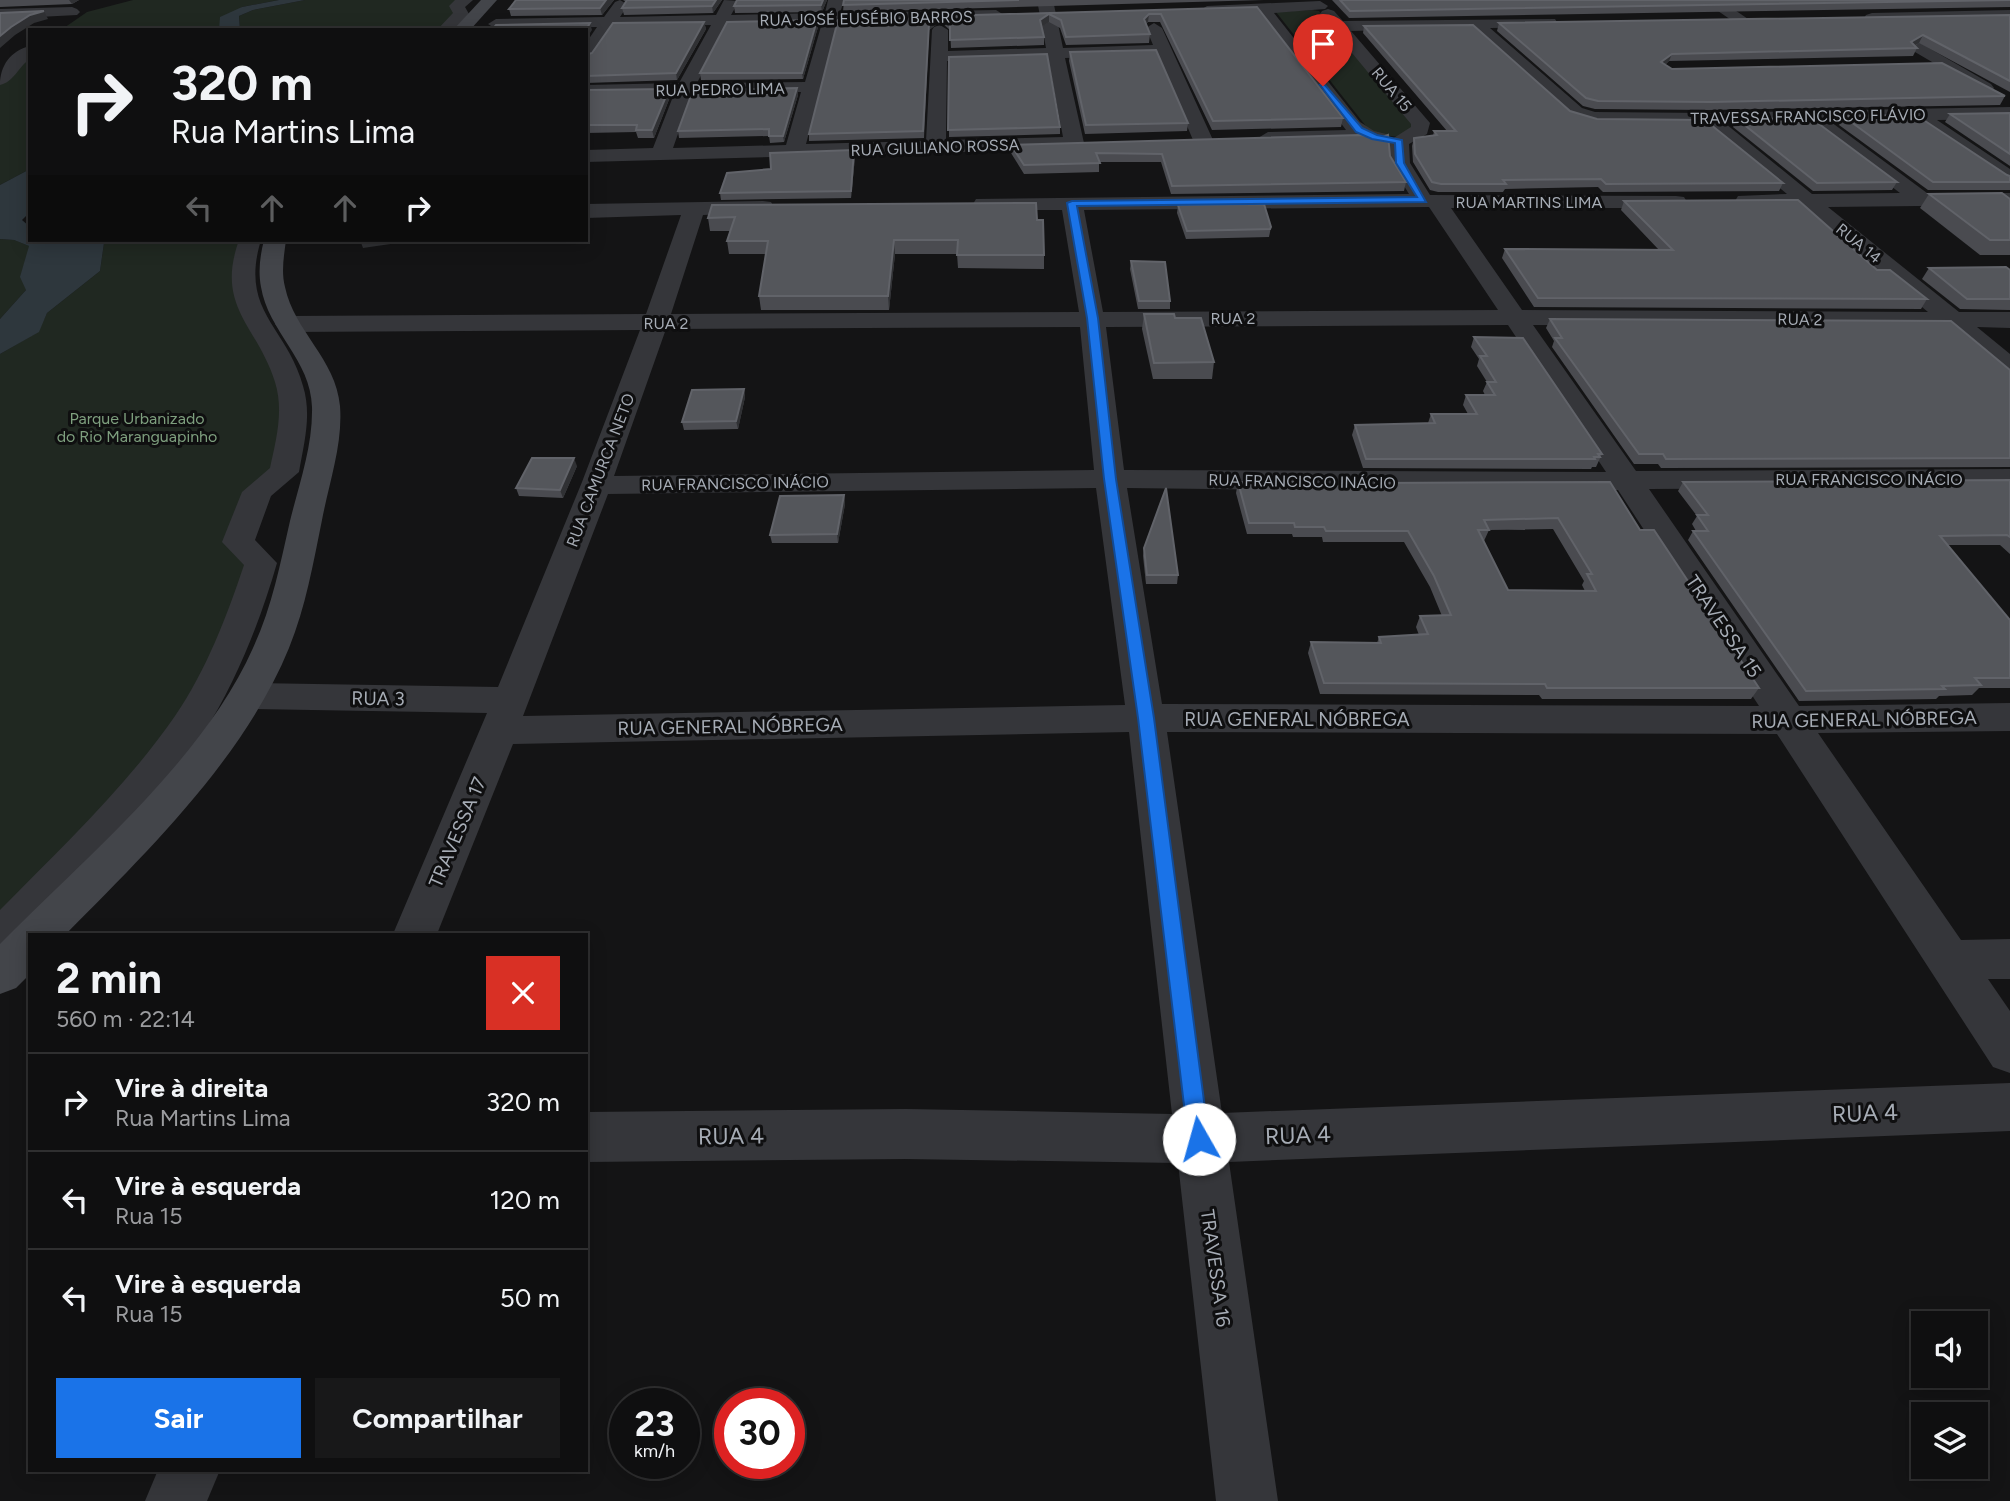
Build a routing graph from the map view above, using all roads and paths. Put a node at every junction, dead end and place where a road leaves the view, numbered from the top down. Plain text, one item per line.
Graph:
1 (465, 0) edge
2 (489, 0) edge
3 (623, 0) edge
4 (731, 0) edge
5 (836, 0) edge
6 (1710, 0) edge
7 (1941, 0) edge
8 (1317, 3) edge
9 (1194, 7) edge
10 (509, 8) edge
11 (942, 8) edge
12 (1262, 8) junction
13 (80, 10) junction
14 (1046, 11) edge
15 (1155, 12) edge
16 (0, 14) edge
17 (1011, 15) edge
18 (1973, 15) junction
19 (2010, 15) edge
20 (831, 20) junction
21 (719, 21) junction
22 (1716, 21) edge
23 (610, 22) junction
24 (1567, 22) edge
25 (1476, 24) junction
26 (1340, 26) junction
27 (493, 27) edge
28 (48, 28) edge
29 (63, 28) edge
30 (447, 28) edge
31 (463, 28) edge
32 (2010, 32) edge
33 (23, 44) edge
34 (1163, 50) junction
35 (588, 52) edge
36 (1057, 52) junction
37 (939, 56) junction
38 (0, 60) edge
39 (1941, 63) junction
40 (1914, 64) edge
41 (0, 80) edge
42 (812, 87) junction
43 (685, 89) junction
44 (588, 90) edge
45 (2010, 102) edge
46 (1709, 111) junction
47 (2010, 113) edge
48 (1915, 114) junction
49 (1812, 117) junction
50 (1367, 135) junction
51 (1244, 139) edge
52 (1177, 141) edge
53 (1100, 142) edge
54 (1399, 142) junction
55 (1074, 143) junction
56 (936, 147) junction
57 (794, 152) junction
58 (660, 155) junction
59 (588, 156) edge
60 (2010, 177) edge
61 (1921, 199) junction
62 (2010, 199) edge
63 (1429, 201) junction
64 (1725, 201) edge
65 (1808, 201) junction
66 (1698, 202) edge
67 (1072, 203) junction
68 (960, 204) edge
69 (779, 206) edge
70 (695, 207) junction
71 (588, 211) edge
72 (249, 242) edge
73 (274, 242) edge
74 (1515, 317) junction
75 (1092, 318) junction
76 (2010, 320) edge
77 (1957, 321) junction
78 (288, 324) junction
79 (657, 324) junction
80 (2010, 367) edge
81 (2010, 478) edge
82 (1110, 479) junction
83 (1627, 480) junction
84 (595, 485) junction
85 (247, 696) junction
86 (505, 715) junction
87 (2010, 717) edge
88 (1146, 718) junction
89 (1787, 720) junction
90 (39, 933) edge
91 (415, 933) edge
92 (0, 939) edge
93 (28, 945) edge
94 (2010, 958) edge
95 (1948, 960) junction
96 (0, 974) edge
97 (2010, 1051) edge
98 (2010, 1107) edge
99 (588, 1138) edge
100 (1199, 1139) junction
101 (189, 1472) edge
102 (176, 1501) edge
103 (1247, 1501) edge

1 - 30 street
2 - 31 main road
3 - 23 street
4 - 21 street
5 - 20 street
6 - 22 street
7 - 18 street
8 - 12 street
8 - 26 street, RUA 15
9 - 12 street
10 - 27 street
11 - 17 street, RUA JOSÉ EUSÉBIO BARROS
11 - 20 street, RUA JOSÉ EUSÉBIO BARROS
11 - 37 street
12 - 50 street
13 - 16 street
13 - 28 street
13 - 29 street
14 - 36 street
15 - 34 street
18 - 19 street
18 - 32 street
18 - 39 street
20 - 21 street, RUA JOSÉ EUSÉBIO BARROS
20 - 42 street
21 - 23 street, RUA JOSÉ EUSÉBIO BARROS
21 - 43 street
23 - 27 street, RUA JOSÉ EUSÉBIO BARROS
23 - 35 street
24 - 25 street
25 - 26 street
25 - 46 street, TRAVESSA FRANCISCO FLÁVIO
26 - 54 street, RUA 15
33 - 38 street
33 - 41 street
34 - 36 street
34 - 52 street
36 - 37 street
36 - 55 street
37 - 56 street
39 - 40 street
39 - 45 street
42 - 43 street, RUA PEDRO LIMA
42 - 57 street
43 - 44 street, RUA PEDRO LIMA
43 - 58 street
46 - 49 street, TRAVESSA FRANCISCO FLÁVIO
46 - 65 street, RUA 14
47 - 48 street, TRAVESSA FRANCISCO FLÁVIO
48 - 49 street, TRAVESSA FRANCISCO FLÁVIO
48 - 60 street
49 - 61 street
50 - 51 street
50 - 54 street, RUA 15
53 - 55 street, RUA GIULIANO ROSSA
54 - 63 street, RUA 15
55 - 56 street, RUA GIULIANO ROSSA
56 - 57 street, RUA GIULIANO ROSSA
57 - 58 street, RUA GIULIANO ROSSA
58 - 59 street, RUA GIULIANO ROSSA
61 - 62 street
61 - 65 street
63 - 66 street, RUA MARTINS LIMA
63 - 67 street, RUA MARTINS LIMA
63 - 74 street, TRAVESSA 15
64 - 65 street
65 - 77 street, RUA 14
67 - 68 street, RUA MARTINS LIMA
67 - 75 street, TRAVESSA 16
69 - 70 street
70 - 71 street
70 - 79 street, RUA CAMURCA NETO
72 - 92 street
73 - 78 main road
74 - 75 street, RUA 2
74 - 77 street, RUA 2
74 - 83 street, TRAVESSA 15
75 - 79 street, RUA 2
75 - 82 street, TRAVESSA 16
76 - 77 street, RUA 2
77 - 80 street, RUA 14
78 - 79 street, RUA 2
78 - 85 main road
79 - 84 street, RUA CAMURCA NETO
81 - 83 street, RUA FRANCISCO INÁCIO
82 - 83 street, RUA FRANCISCO INÁCIO
82 - 84 street, RUA FRANCISCO INÁCIO
82 - 88 street, TRAVESSA 16
83 - 89 street, TRAVESSA 15
84 - 86 street, RUA CAMURCA NETO
85 - 86 street, RUA 3
85 - 90 main road
86 - 88 street, RUA GENERAL NÓBREGA
86 - 91 street, TRAVESSA 17
87 - 89 street, RUA GENERAL NÓBREGA
88 - 89 street, RUA GENERAL NÓBREGA
88 - 100 street, TRAVESSA 16
89 - 95 street, TRAVESSA 15
93 - 96 main road
94 - 95 street
95 - 97 street, TRAVESSA 15
98 - 100 street, RUA 4
99 - 100 street, RUA 4
100 - 103 street, TRAVESSA 16
101 - 102 street

